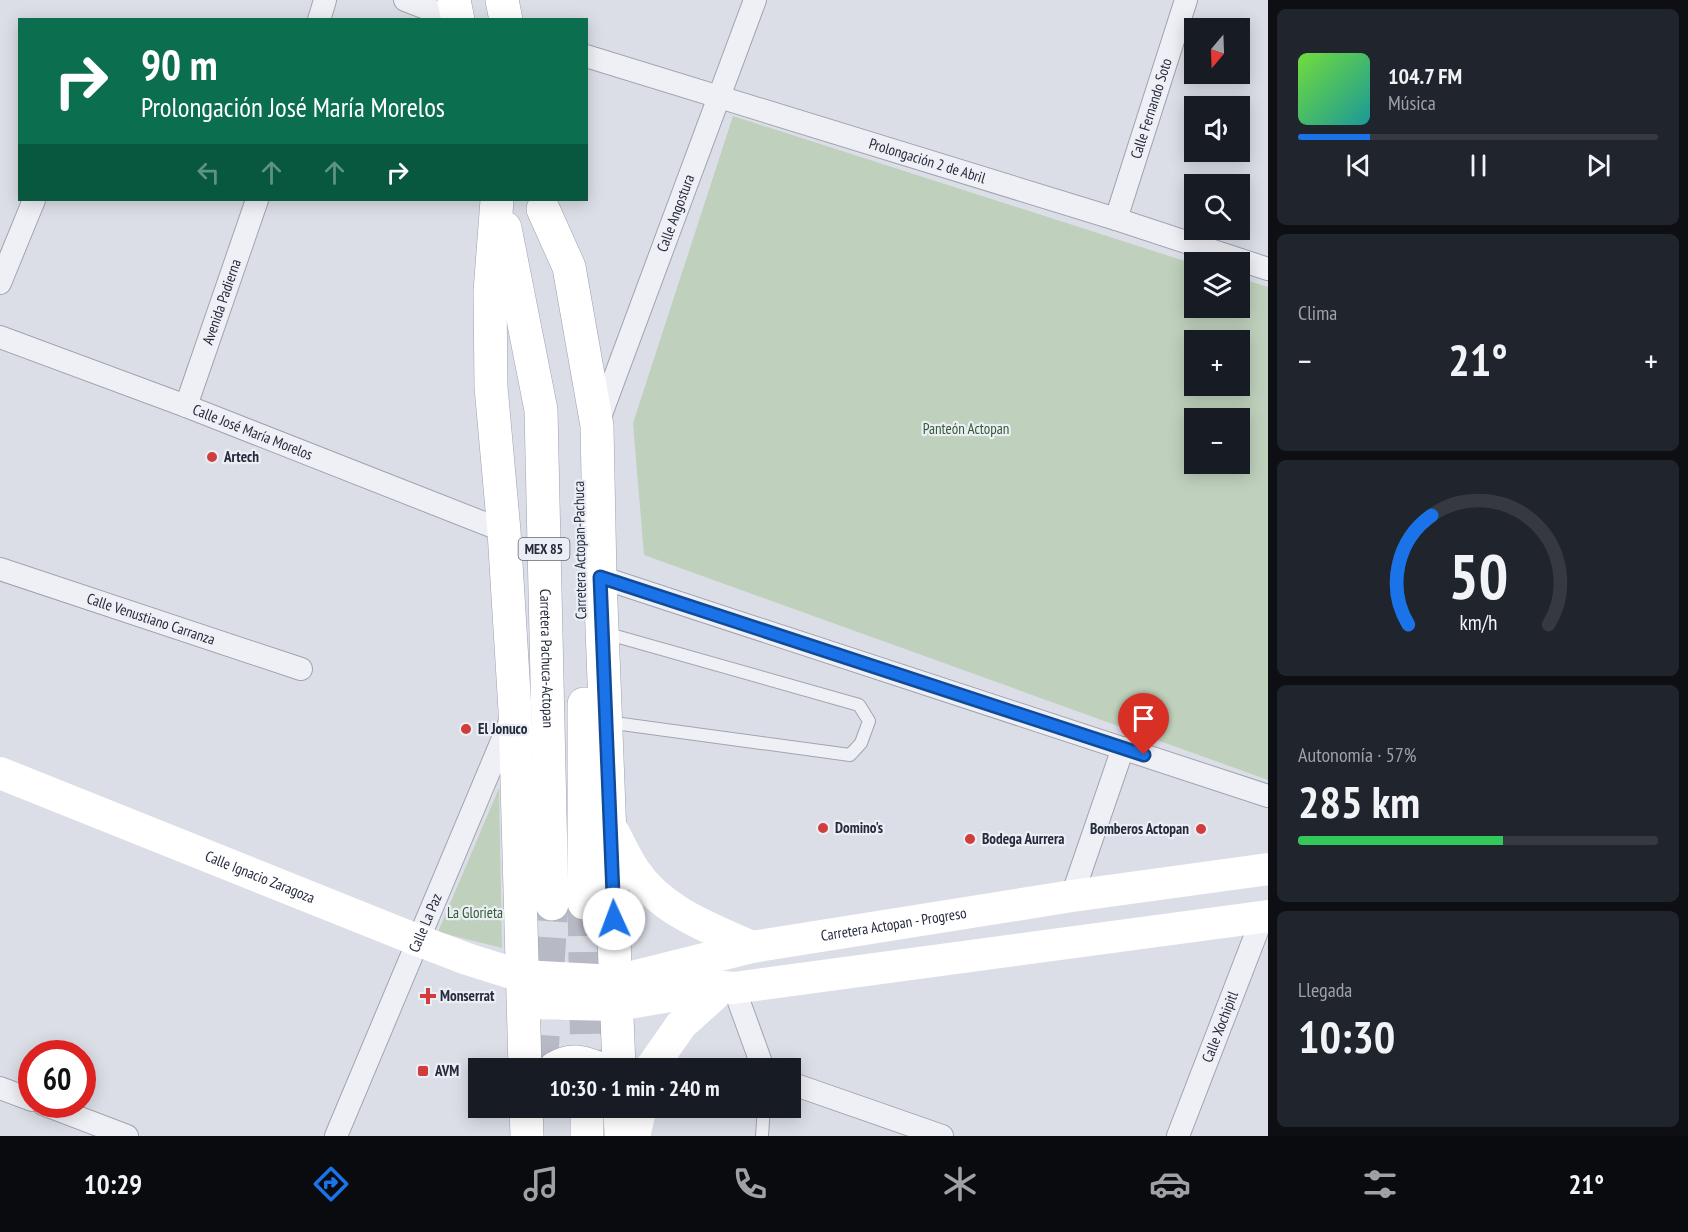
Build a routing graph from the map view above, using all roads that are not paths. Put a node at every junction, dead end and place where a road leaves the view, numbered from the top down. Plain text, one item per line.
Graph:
1 (325, 0) edge
2 (405, 0) edge
3 (454, 0) edge
4 (502, 0) edge
5 (755, 0) edge
6 (1186, 0) edge
7 (320, 18) edge
8 (453, 18) edge
9 (458, 18) edge
10 (506, 18) edge
11 (588, 57) edge
12 (720, 96) junction
13 (34, 201) edge
14 (257, 201) edge
15 (498, 201) edge
16 (498, 201) edge
17 (542, 204) edge
18 (1116, 219) junction
19 (1268, 269) edge
20 (0, 283) edge
21 (0, 337) edge
22 (186, 406) junction
23 (597, 426) junction
24 (504, 531) junction
25 (0, 568) edge
26 (600, 577) junction
27 (603, 632) junction
28 (301, 669) dead end
29 (515, 710) junction
30 (606, 722) junction
31 (1123, 748) junction
32 (0, 773) edge
33 (1268, 796) edge
34 (610, 826) junction
35 (1268, 869) edge
36 (520, 874) junction
37 (612, 878) junction
38 (1072, 897) junction
39 (584, 903) tunnel mouth
40 (552, 904) tunnel mouth
41 (1266, 912) edge
42 (417, 940) junction
43 (752, 947) junction
44 (729, 987) junction
45 (522, 989) junction
46 (617, 993) junction
47 (525, 1058) edge
48 (619, 1058) edge
49 (658, 1058) edge
50 (759, 1058) edge
51 (801, 1087) edge
52 (0, 1088) edge
53 (18, 1095) edge
54 (80, 1118) edge
55 (587, 1118) edge
56 (763, 1118) edge
57 (127, 1136) edge
58 (336, 1136) edge
59 (587, 1136) edge
60 (762, 1136) edge
61 (942, 1136) edge
62 (1178, 1136) edge

1 - 7 street
2 - 8 street
3 - 9 main road
4 - 10 main road
5 - 12 street, Calle Angostura
6 - 18 street, Calle Fernando Soto
11 - 12 street, Prolongación 2 de Abril
12 - 18 street, Prolongación 2 de Abril
12 - 23 street, Calle Angostura
13 - 20 street
14 - 22 street, Avenida Padierna
15 - 24 main road
16 - 40 main road, Carretera Pachuca-Actopan / MEX 85
17 - 23 main road
17 - 39 main road, Carretera Actopan-Pachuca / MEX 85
18 - 19 street, Prolongación 2 de Abril
21 - 22 street, Calle José María Morelos
22 - 24 street, Calle José María Morelos
23 - 26 main road
24 - 29 main road
25 - 28 street, Calle Venustiano Carranza
26 - 27 main road
26 - 31 street
27 - 30 main road
27 - 30 lane
29 - 36 main road
29 - 42 street, Calle La Paz
30 - 34 main road
31 - 33 street
31 - 38 street
32 - 42 main road, Calle Ignacio Zaragoza
34 - 37 main road
34 - 43 main road
35 - 38 main road, Carretera Actopan - Progreso
36 - 37 main road
36 - 45 main road
37 - 46 main road
38 - 43 main road, Carretera Actopan - Progreso
41 - 44 main road, Carretera Actopan - Progreso
41 - 62 street, Calle Xochipitl
42 - 45 main road, Calle Ignacio Zaragoza
42 - 58 street, Calle La Paz
43 - 46 main road, Carretera Actopan - Progreso
44 - 46 main road, Carretera Actopan - Progreso
44 - 49 main road
44 - 50 street
45 - 46 main road, Carretera Actopan - Progreso
45 - 47 main road
46 - 48 main road
51 - 61 street
52 - 53 street
54 - 57 street
55 - 59 main road
56 - 60 lane

